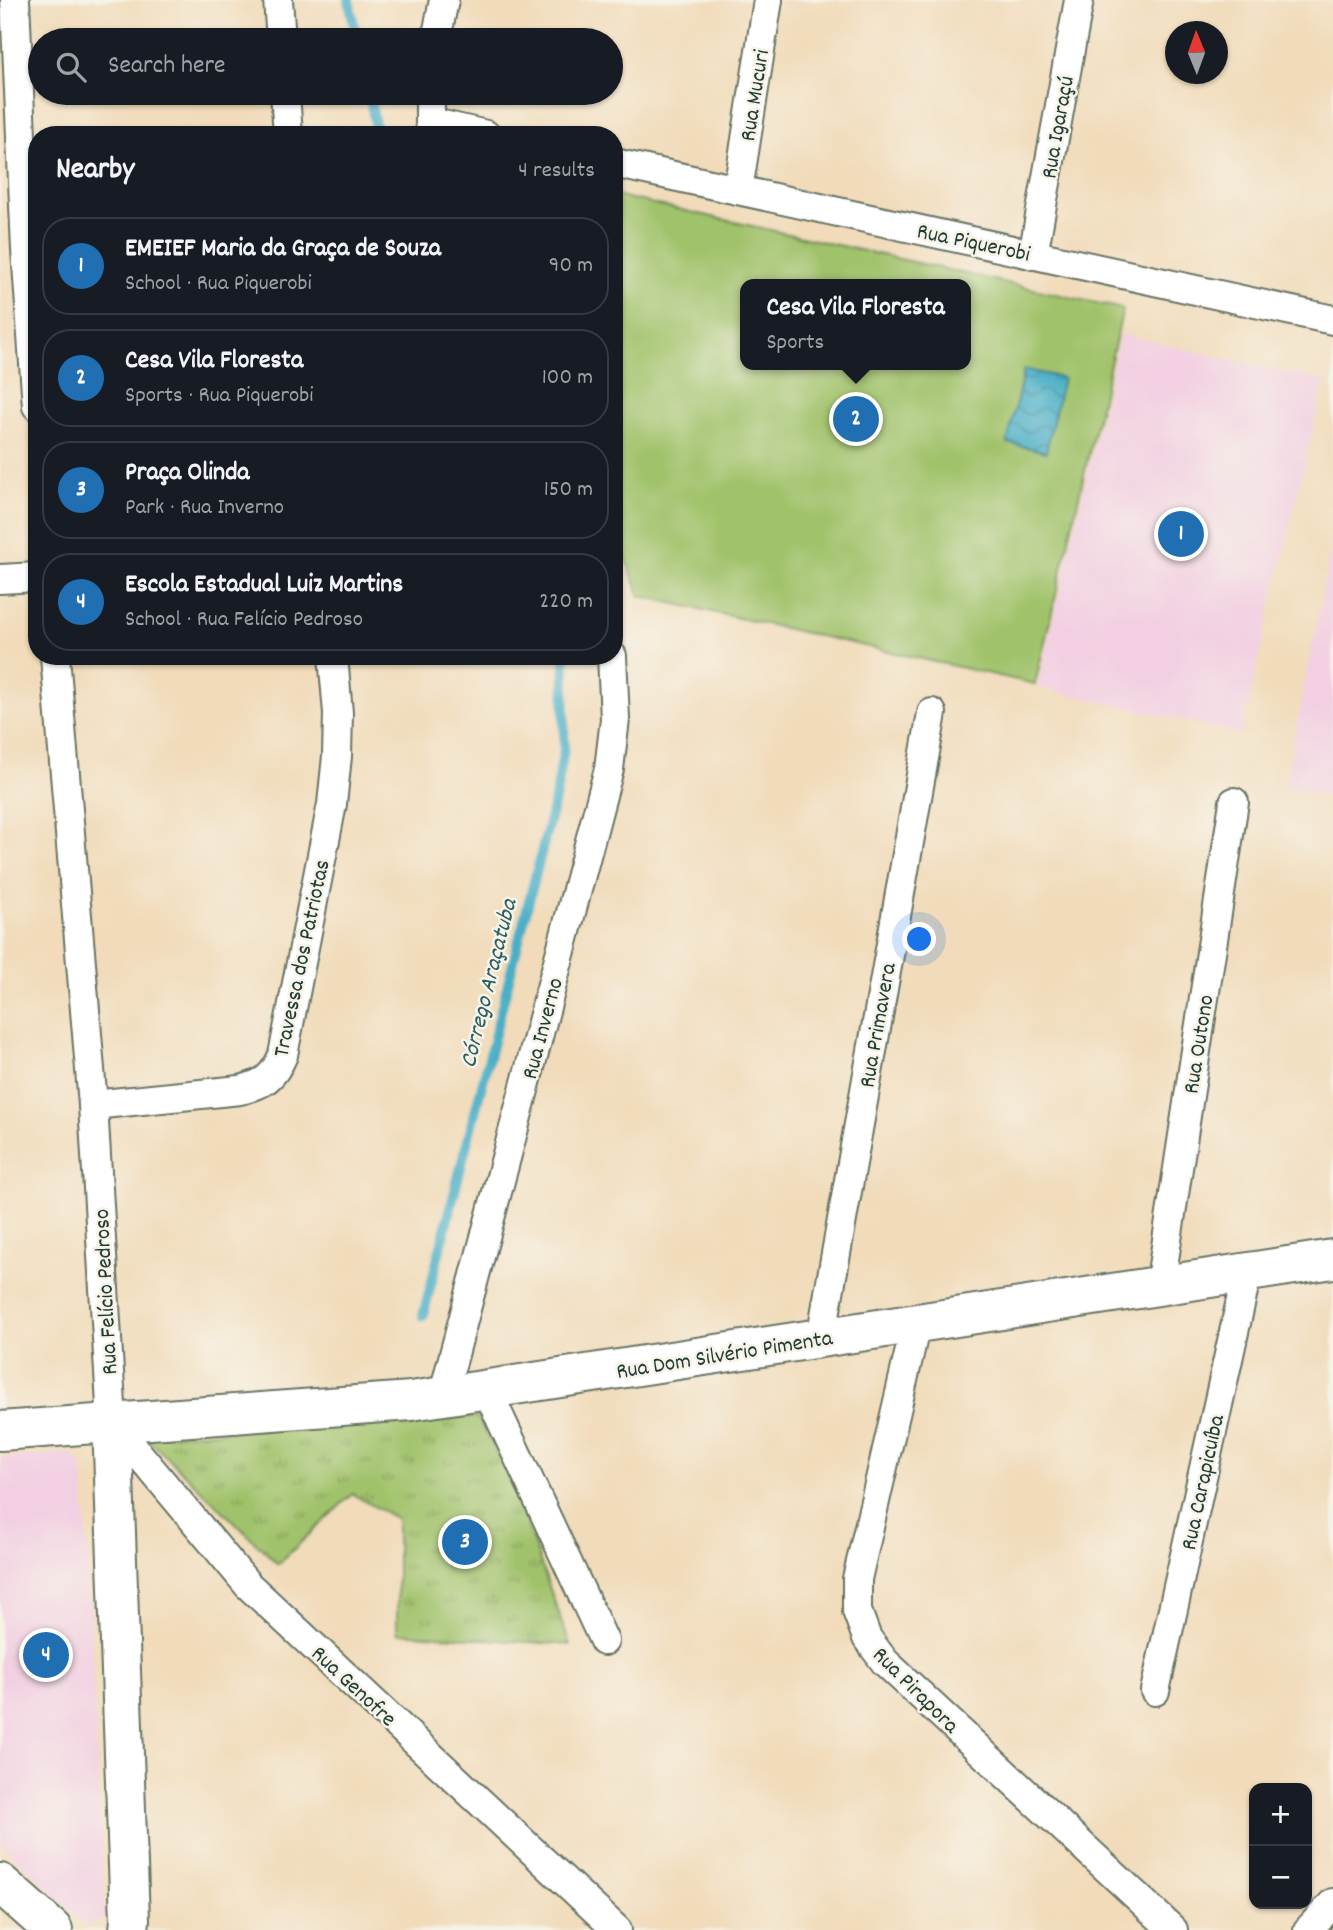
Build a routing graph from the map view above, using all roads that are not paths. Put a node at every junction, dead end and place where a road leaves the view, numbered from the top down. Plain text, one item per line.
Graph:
1 (15, 0) edge
2 (278, 0) edge
3 (444, 0) edge
4 (768, 0) edge
5 (1079, 0) edge
6 (280, 28) edge
7 (438, 28) edge
8 (286, 105) edge
9 (431, 105) edge
10 (287, 126) edge
11 (432, 126) edge
12 (623, 165) edge
13 (738, 190) junction
14 (28, 191) edge
15 (1033, 254) junction
16 (1333, 320) edge
17 (28, 577) edge
18 (0, 579) edge
19 (56, 665) edge
20 (334, 665) edge
21 (612, 665) edge
22 (932, 713) dead end
23 (1234, 802) dead end
24 (93, 1105) junction
25 (1333, 1259) edge
26 (1247, 1273) junction
27 (1160, 1286) junction
28 (916, 1324) junction
29 (821, 1338) junction
30 (487, 1390) junction
31 (443, 1396) junction
32 (111, 1422) junction
33 (0, 1431) edge
34 (604, 1640) dead end
35 (1155, 1691) dead end
36 (0, 1883) edge
37 (1333, 1903) edge
38 (53, 1930) edge
39 (129, 1930) edge
40 (617, 1930) edge
41 (1173, 1930) edge
42 (1308, 1930) edge

1 - 14 street
2 - 6 street
3 - 7 street
4 - 13 street, Rua Mucuri
5 - 15 street, Rua Igaraçú
8 - 10 street
9 - 11 street
12 - 13 street, Rua Piquerobi
13 - 15 street, Rua Piquerobi
15 - 16 street, Rua Piquerobi
17 - 18 street
19 - 24 street, Rua Felício Pedroso
20 - 24 street, Travessa dos Patriotas
21 - 31 street, Rua Inverno
22 - 29 street, Rua Primavera
23 - 27 street, Rua Outono
24 - 32 street, Rua Felício Pedroso
25 - 26 street, Rua Dom Silvério Pimenta
26 - 27 street, Rua Dom Silvério Pimenta
26 - 35 street, Rua Carapicuíba
27 - 28 street, Rua Dom Silvério Pimenta
28 - 29 street, Rua Dom Silvério Pimenta
28 - 41 street, Rua Pirapora
29 - 30 street, Rua Dom Silvério Pimenta
30 - 31 street, Rua Dom Silvério Pimenta
30 - 34 street
31 - 32 street, Rua Dom Silvério Pimenta
32 - 33 street, Rua Dom Silvério Pimenta
32 - 39 street, Rua Felício Pedroso
32 - 40 street, Rua Genofre
36 - 38 street
37 - 42 street

